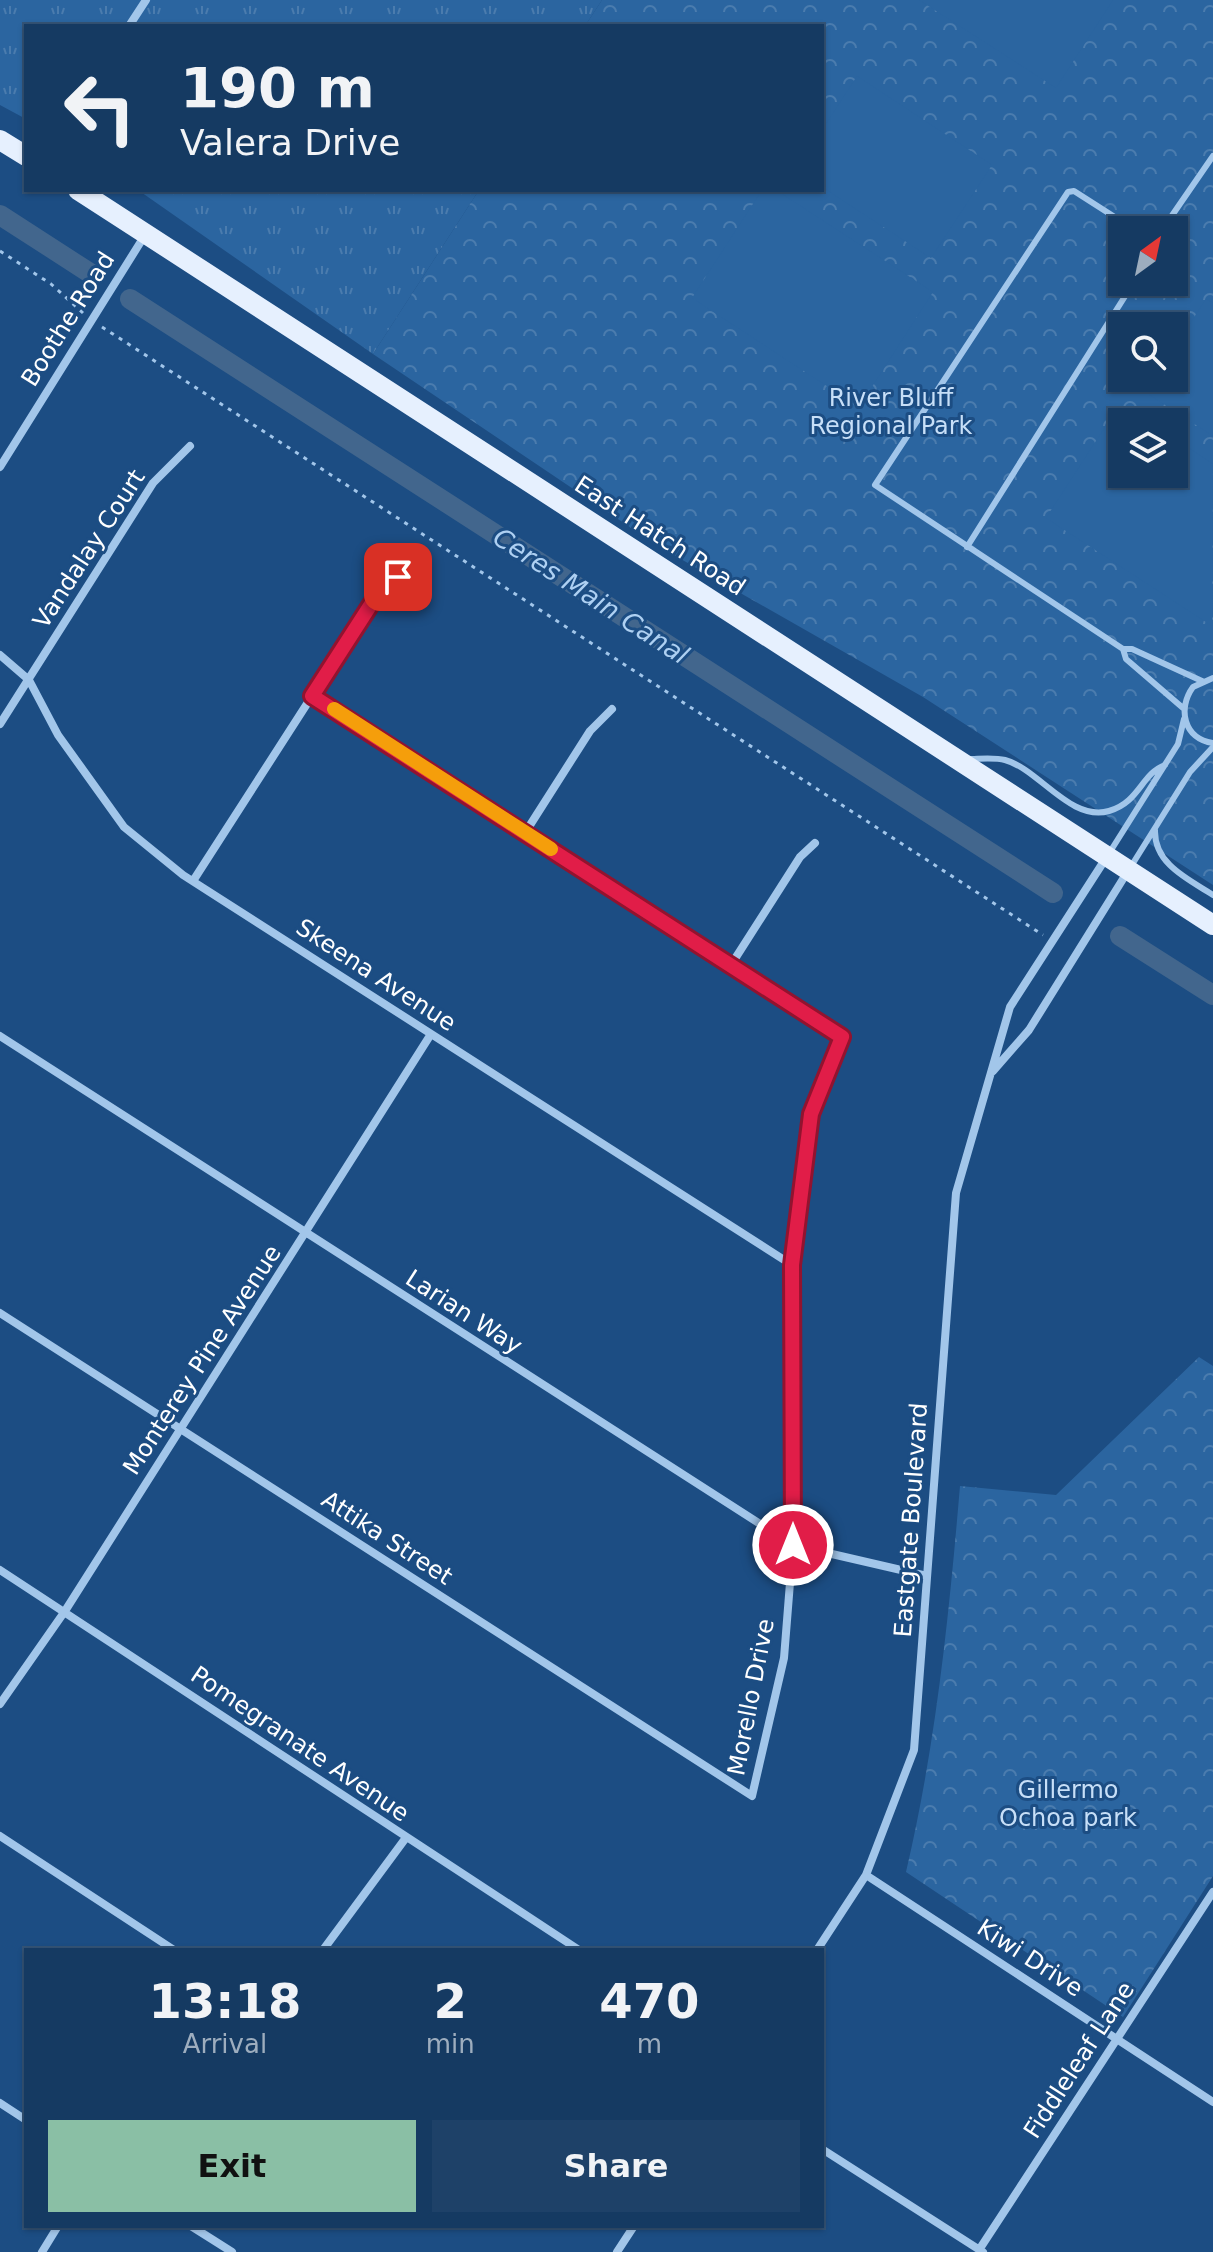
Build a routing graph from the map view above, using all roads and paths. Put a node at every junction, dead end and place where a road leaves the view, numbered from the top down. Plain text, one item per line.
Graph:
1 (146, 0) edge
2 (130, 24) edge
3 (0, 140) edge
4 (24, 155) edge
5 (1213, 156) edge
6 (81, 192) edge
7 (1113, 216) edge
8 (1172, 216) edge
9 (145, 234) junction
10 (0, 251) edge
11 (1125, 296) edge
12 (91, 320) junction
13 (190, 446) dead end
14 (0, 467) edge
15 (967, 547) junction
16 (398, 577) dead end
17 (1123, 649) junction
18 (0, 655) edge
19 (1213, 678) edge
20 (29, 680) junction
21 (1202, 681) junction
22 (312, 696) junction
23 (1183, 708) junction
24 (612, 709) dead end
25 (1184, 719) junction
26 (0, 724) edge
27 (1213, 745) edge
28 (957, 758) junction
29 (1165, 765) junction
30 (1155, 828) junction
31 (525, 833) junction
32 (815, 843) dead end
33 (1106, 858) junction
34 (1128, 871) junction
35 (193, 881) junction
36 (1213, 895) edge
37 (1213, 925) edge
38 (1052, 941) junction
39 (731, 965) junction
40 (431, 1034) junction
41 (0, 1036) edge
42 (989, 1075) junction
43 (306, 1234) junction
44 (792, 1265) junction
45 (0, 1313) edge
46 (181, 1430) junction
47 (793, 1545) junction
48 (0, 1570) edge
49 (927, 1576) junction
50 (65, 1611) junction
51 (0, 1704) edge
52 (752, 1796) joint
53 (0, 1836) edge
54 (405, 1839) junction
55 (866, 1875) junction
56 (1213, 1892) edge
57 (171, 1948) edge
58 (324, 1948) edge
59 (576, 1948) edge
60 (818, 1948) edge
61 (1117, 2039) junction
62 (1213, 2102) edge
63 (0, 2103) edge
64 (24, 2119) edge
65 (824, 2150) edge
66 (57, 2228) edge
67 (194, 2228) edge
68 (633, 2228) edge
69 (981, 2251) edge
70 (42, 2252) edge
71 (232, 2252) edge
72 (617, 2252) edge

1 - 2 street
3 - 4 main road
5 - 8 lane
6 - 9 main road, East Hatch Road
7 - 15 lane
9 - 12 street, Boothe Road
9 - 28 main road, East Hatch Road
10 - 12 path
11 - 15 lane
12 - 14 street, Boothe Road
12 - 38 path
13 - 20 street, Vandalay Court
15 - 17 lane
16 - 22 street
17 - 21 lane
17 - 23 lane
18 - 20 street, Skeena Avenue
19 - 21 lane
20 - 26 street, Vandalay Court
20 - 35 street, Skeena Avenue
21 - 23 lane
22 - 31 street
22 - 35 street
23 - 25 lane
24 - 31 street
25 - 27 lane
25 - 29 lane
27 - 30 lane
28 - 29 lane
28 - 33 main road, East Hatch Road
29 - 33 lane
30 - 34 lane
30 - 36 lane
31 - 39 street
32 - 39 street
33 - 34 main road, East Hatch Road
33 - 38 street, Eastgate Boulevard
34 - 37 main road, East Hatch Road
34 - 42 street, Eastgate Boulevard
35 - 40 street, Skeena Avenue
38 - 42 street, Eastgate Boulevard
39 - 44 street, Morello Drive
40 - 43 street, Monterey Pine Avenue
40 - 44 street, Skeena Avenue
41 - 43 street, Larian Way
42 - 49 street, Eastgate Boulevard
43 - 46 street, Monterey Pine Avenue
43 - 47 street, Larian Way
44 - 47 street, Morello Drive
45 - 46 street, Attika Street
46 - 50 street, Monterey Pine Avenue
46 - 52 street, Attika Street
47 - 49 street, Larian Way
47 - 52 street, Morello Drive
48 - 50 street, Pomegranate Avenue
49 - 55 street, Eastgate Boulevard
50 - 51 street, Monterey Pine Avenue
50 - 54 street, Pomegranate Avenue
53 - 57 street
54 - 58 street
54 - 59 street, Pomegranate Avenue
55 - 60 street, Eastgate Boulevard
55 - 61 street, Kiwi Drive
56 - 61 street, Fiddleleaf Lane
61 - 62 street, Kiwi Drive
61 - 69 street, Fiddleleaf Lane
63 - 64 street
65 - 69 street
66 - 70 street
67 - 71 street
68 - 72 street

